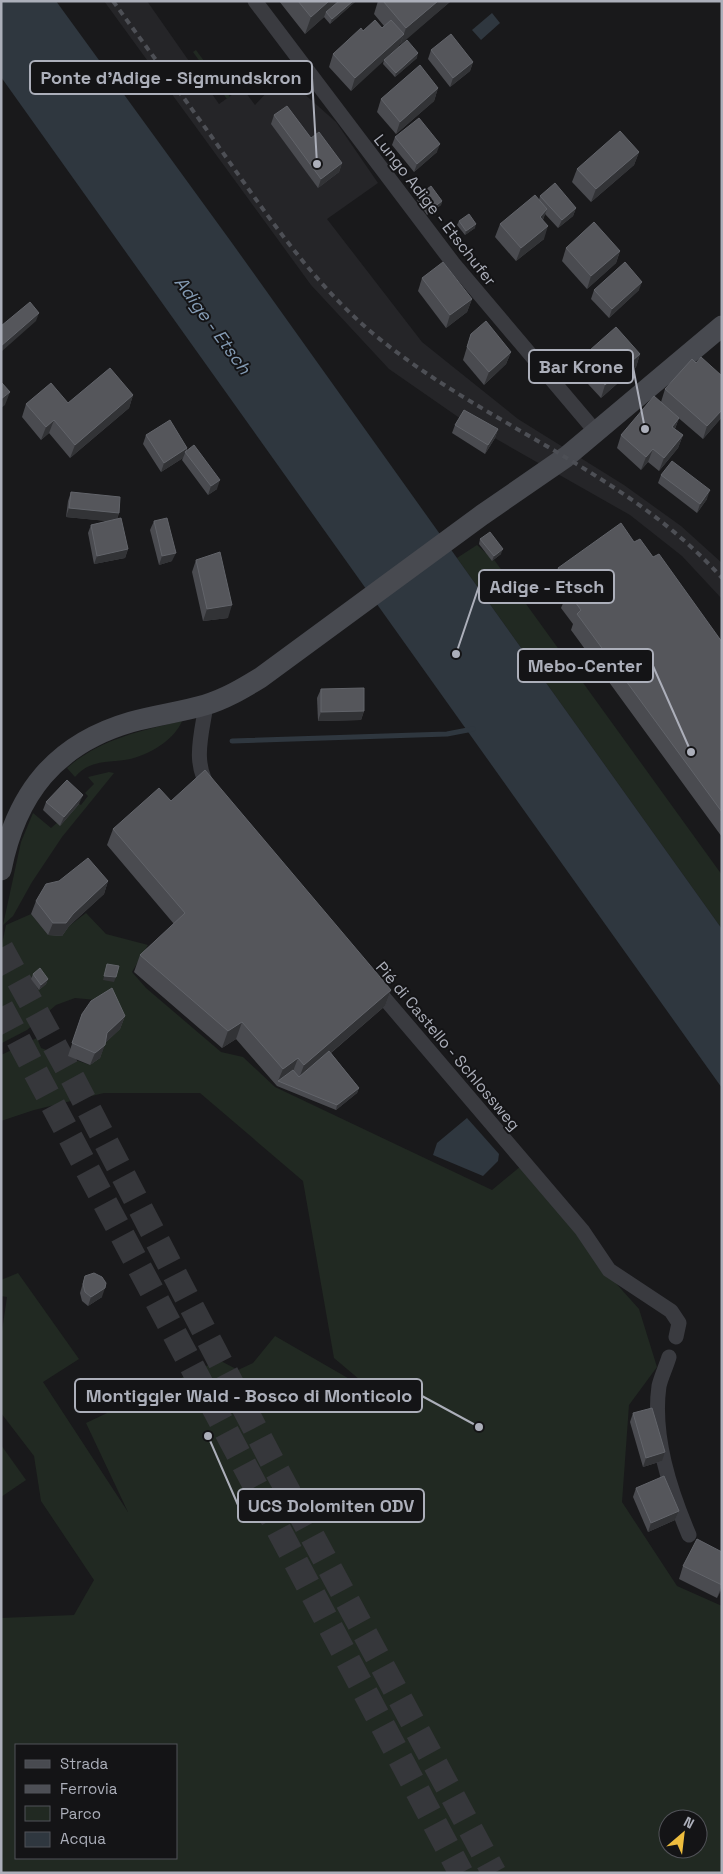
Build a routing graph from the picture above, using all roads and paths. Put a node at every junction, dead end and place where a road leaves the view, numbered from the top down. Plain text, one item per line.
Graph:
1 (256, 1) edge
2 (722, 326) edge
3 (596, 432) junction
4 (206, 705) junction
5 (222, 803) edge
6 (1, 870) edge
7 (362, 972) edge
8 (676, 1337) dead end
9 (669, 1357) dead end
10 (689, 1535) dead end

1 - 3 street, Lungo Adige - Etschufer
2 - 3 main road
3 - 4 main road
4 - 5 street
4 - 6 main road
7 - 8 street, Pié di Castello - Schlossweg
9 - 10 street

